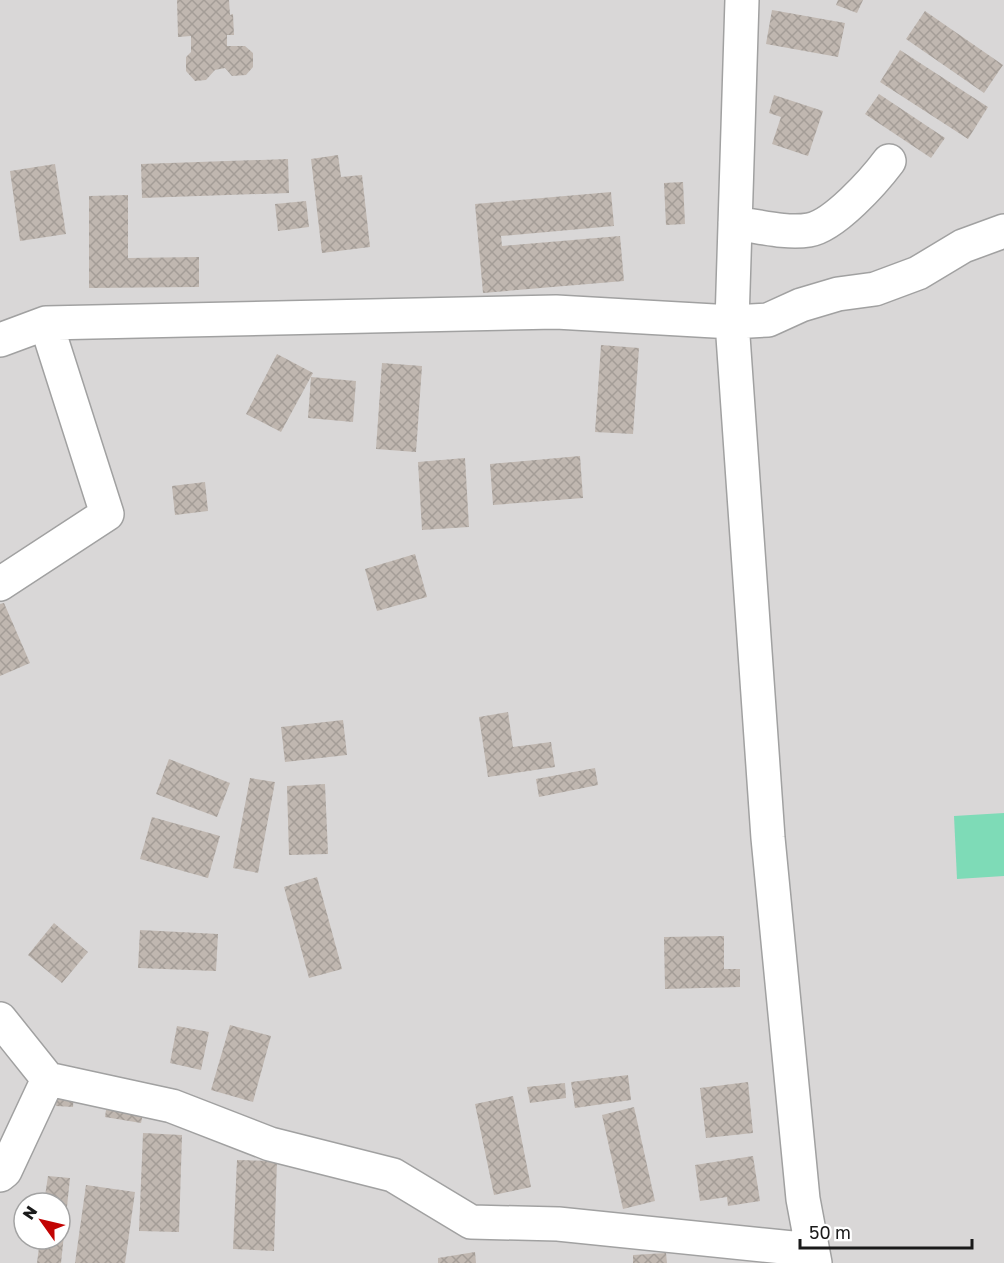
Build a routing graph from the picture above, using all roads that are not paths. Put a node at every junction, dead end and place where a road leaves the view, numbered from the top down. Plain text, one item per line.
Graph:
1 (742, 0) edge
2 (889, 161) dead end
3 (735, 223) junction
4 (1004, 231) edge
5 (732, 322) junction
6 (46, 323) junction
7 (0, 340) edge
8 (0, 584) edge
9 (0, 1018) edge
10 (48, 1079) junction
11 (0, 1175) edge
12 (813, 1256) edge

1 - 3 street
2 - 3 street
3 - 5 street
4 - 5 street
5 - 6 street
5 - 12 street
6 - 7 street
6 - 8 street
9 - 10 street
10 - 11 street
10 - 12 street

